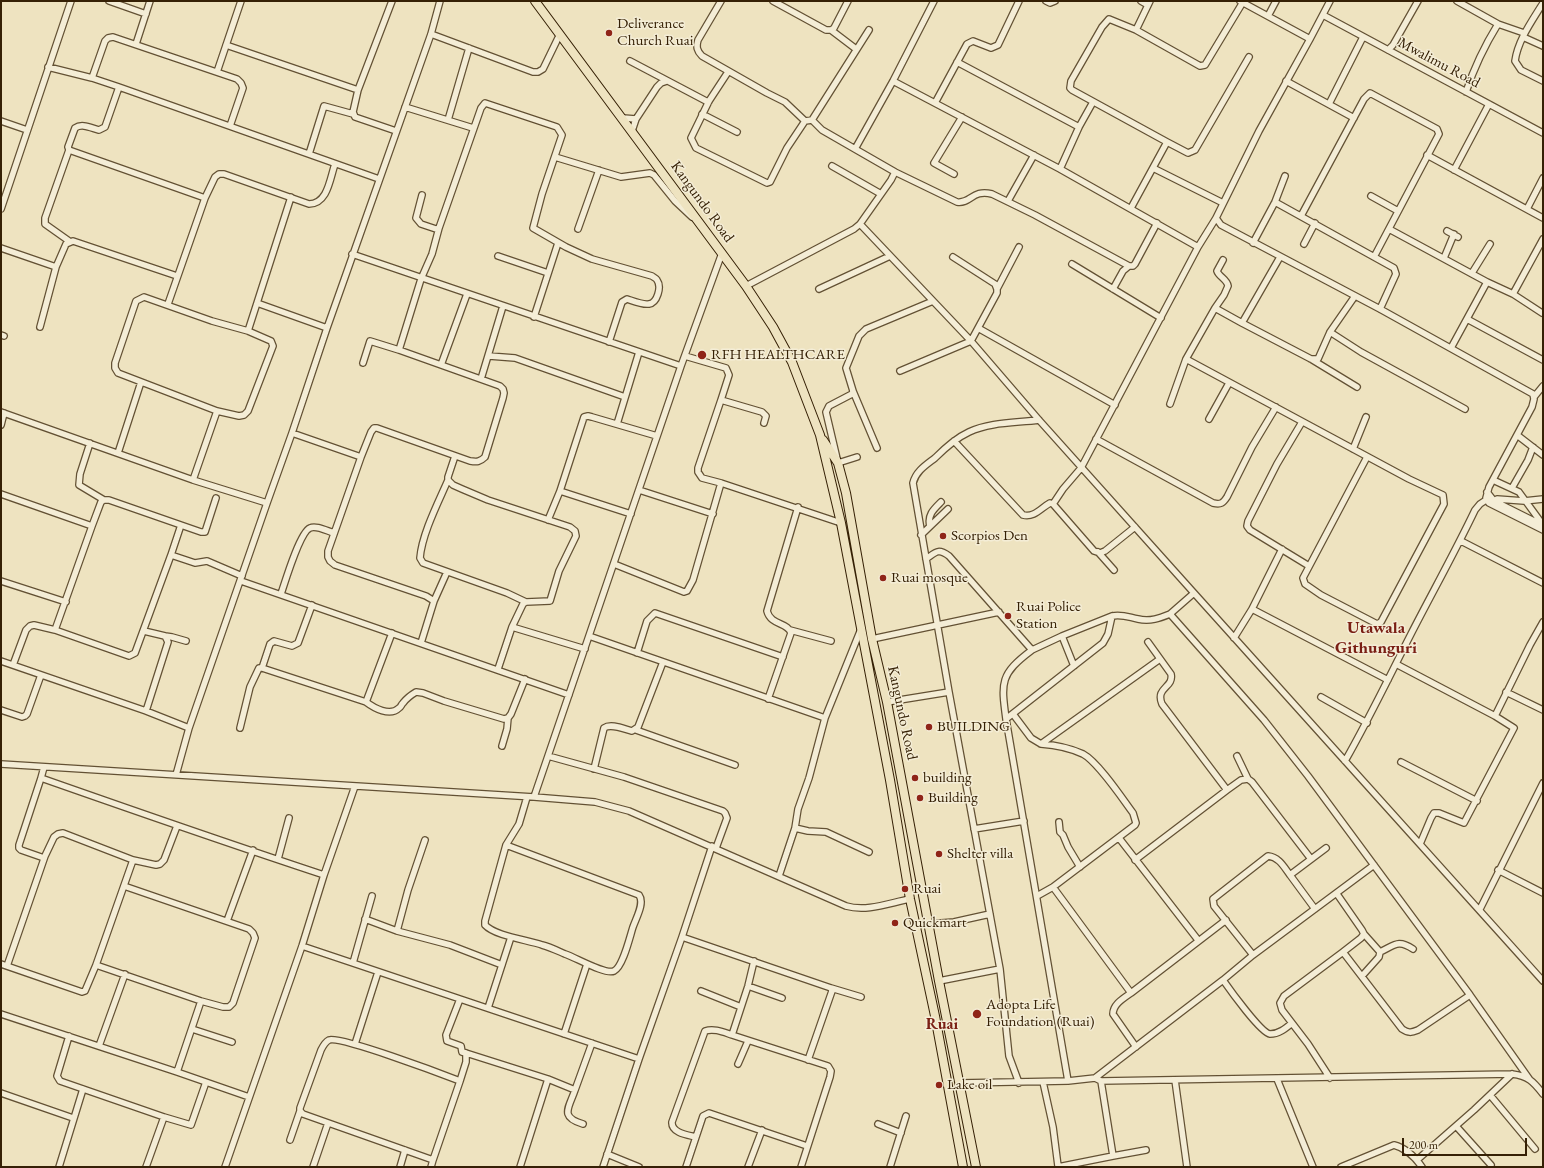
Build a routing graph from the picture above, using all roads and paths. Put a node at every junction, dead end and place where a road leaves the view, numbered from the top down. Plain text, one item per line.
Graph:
1 (71, 1) edge
2 (110, 1) edge
3 (150, 1) edge
4 (241, 1) edge
5 (392, 1) edge
6 (440, 1) edge
7 (535, 1) edge
8 (721, 1) edge
9 (773, 1) edge
10 (848, 1) edge
11 (934, 1) edge
12 (1020, 1) edge
13 (1046, 1) edge
14 (1055, 1) edge
15 (1141, 1) edge
16 (1276, 1) edge
17 (1330, 1) edge
18 (1418, 1) edge
19 (1458, 1) edge
20 (1241, 2) edge
21 (1149, 3) edge
22 (1543, 3) edge
23 (146, 14) junction
24 (1323, 15) junction
25 (1268, 16) junction
26 (1498, 24) junction
27 (831, 30) junction
28 (869, 30) dead end
29 (1136, 30) junction
30 (431, 34) junction
31 (560, 34) junction
32 (1523, 35) junction
33 (1363, 37) junction
34 (1310, 39) junction
35 (136, 44) junction
36 (226, 45) junction
37 (1543, 46) edge
38 (469, 48) junction
39 (856, 49) junction
40 (1388, 50) junction
41 (1248, 57) dead end
42 (630, 61) dead end
43 (957, 62) junction
44 (48, 67) junction
45 (217, 72) junction
46 (728, 72) junction
47 (92, 78) junction
48 (667, 81) junction
49 (893, 81) junction
50 (1286, 81) junction
51 (1543, 81) edge
52 (119, 87) junction
53 (358, 90) junction
54 (1466, 92) junction
55 (709, 100) junction
56 (1093, 102) junction
57 (935, 103) junction
58 (1328, 104) junction
59 (1489, 104) junction
60 (405, 107) junction
61 (354, 114) junction
62 (702, 114) junction
63 (962, 117) junction
64 (623, 118) junction
65 (1354, 118) junction
66 (636, 119) junction
67 (448, 120) junction
68 (812, 120) junction
69 (1, 121) edge
70 (805, 121) junction
71 (230, 126) junction
72 (1079, 127) junction
73 (473, 128) junction
74 (28, 130) junction
75 (396, 131) junction
76 (632, 131) junction
77 (737, 132) dead end
78 (1543, 133) edge
79 (1167, 142) junction
80 (854, 149) junction
81 (69, 150) junction
82 (309, 154) junction
83 (1034, 155) junction
84 (1427, 155) junction
85 (555, 158) junction
86 (335, 164) junction
87 (832, 166) dead end
88 (1153, 168) junction
89 (1060, 169) junction
90 (599, 170) junction
91 (1454, 170) junction
92 (895, 172) junction
93 (954, 174) dead end
94 (1285, 176) dead end
95 (1543, 178) edge
96 (379, 179) junction
97 (881, 194) junction
98 (422, 195) dead end
99 (1371, 196) dead end
100 (291, 197) junction
101 (205, 198) junction
102 (1008, 201) junction
103 (1275, 202) junction
104 (1223, 203) junction
105 (1131, 208) junction
106 (1, 209) edge
107 (1527, 209) junction
108 (1398, 211) junction
109 (1301, 216) junction
110 (1216, 218) junction
111 (1543, 218) edge
112 (1156, 223) junction
113 (1315, 223) junction
114 (860, 224) junction
115 (703, 226) junction
116 (439, 228) junction
117 (578, 229) dead end
118 (1388, 229) junction
119 (1448, 231) dead end
120 (1543, 239) edge
121 (69, 241) junction
122 (558, 243) junction
123 (1253, 243) junction
124 (1304, 244) dead end
125 (1490, 244) dead end
126 (1019, 247) dead end
127 (1198, 247) junction
128 (1, 248) edge
129 (722, 253) junction
130 (352, 254) junction
131 (498, 256) dead end
132 (890, 256) junction
133 (953, 256) dead end
134 (1280, 257) junction
135 (1374, 257) junction
136 (1444, 258) junction
137 (1223, 260) dead end
138 (1072, 264) dead end
139 (1129, 266) junction
140 (56, 267) junction
141 (548, 273) junction
142 (1472, 274) junction
143 (177, 276) junction
144 (421, 279) junction
145 (1487, 282) junction
146 (746, 286) junction
147 (819, 289) dead end
148 (998, 289) junction
149 (1114, 289) junction
150 (467, 294) junction
151 (1513, 294) junction
152 (1355, 296) junction
153 (933, 301) junction
154 (257, 303) junction
155 (168, 304) junction
156 (503, 306) junction
157 (1215, 308) junction
158 (1380, 309) junction
159 (1542, 313) dead end
160 (534, 317) junction
161 (1161, 318) junction
162 (1467, 319) junction
163 (1242, 323) junction
164 (40, 327) dead end
165 (327, 328) junction
166 (978, 328) junction
167 (248, 331) junction
168 (1330, 332) junction
169 (971, 341) junction
170 (609, 342) junction
171 (1451, 348) junction
172 (399, 350) junction
173 (638, 352) junction
174 (488, 356) junction
175 (685, 356) junction
176 (1186, 359) junction
177 (1311, 359) junction
178 (1543, 360) edge
179 (363, 362) dead end
180 (441, 365) junction
181 (681, 366) junction
182 (900, 371) dead end
183 (482, 379) junction
184 (141, 382) junction
185 (1229, 384) junction
186 (1357, 387) dead end
187 (1543, 387) edge
188 (853, 390) junction
189 (625, 397) junction
190 (1534, 397) junction
191 (721, 400) junction
192 (1170, 404) dead end
193 (1115, 405) junction
194 (1276, 407) junction
195 (1465, 409) dead end
196 (218, 411) junction
197 (3, 413) edge
198 (1366, 417) dead end
199 (1209, 419) dead end
200 (1039, 420) junction
201 (1302, 422) junction
202 (764, 423) dead end
203 (617, 424) junction
204 (1, 425) edge
205 (292, 433) junction
206 (820, 435) junction
207 (1517, 435) junction
208 (657, 436) junction
209 (1096, 439) junction
210 (954, 441) junction
211 (90, 443) junction
212 (1533, 446) junction
213 (877, 448) dead end
214 (1353, 449) junction
215 (118, 453) junction
216 (1542, 453) edge
217 (455, 456) junction
218 (361, 457) junction
219 (857, 457) dead end
220 (1367, 457) junction
221 (838, 463) junction
222 (1081, 468) junction
223 (193, 480) junction
224 (448, 480) junction
225 (1493, 480) junction
226 (721, 483) junction
227 (1512, 488) junction
228 (639, 490) junction
229 (560, 491) junction
230 (1487, 492) junction
231 (846, 493) junction
232 (1, 494) edge
233 (835, 497) junction
234 (216, 498) dead end
235 (1543, 499) edge
236 (104, 500) junction
237 (1486, 500) junction
238 (1524, 501) junction
239 (942, 502) dead end
240 (267, 503) junction
241 (1493, 503) junction
242 (1053, 504) junction
243 (798, 507) junction
244 (948, 509) dead end
245 (631, 514) junction
246 (713, 514) junction
247 (548, 520) junction
248 (841, 523) junction
249 (181, 525) junction
250 (1543, 525) edge
251 (92, 526) junction
252 (930, 526) junction
253 (1135, 527) junction
254 (1543, 530) edge
255 (334, 533) junction
256 (922, 535) junction
257 (1461, 541) junction
258 (1282, 550) junction
259 (1098, 552) junction
260 (171, 555) junction
261 (926, 559) junction
262 (614, 564) junction
263 (1309, 566) junction
264 (1114, 570) dead end
265 (447, 572) junction
266 (241, 578) junction
267 (1, 581) edge
268 (1543, 583) edge
269 (1194, 593) junction
270 (281, 594) junction
271 (434, 600) junction
272 (66, 602) junction
273 (526, 602) junction
274 (312, 605) junction
275 (1252, 609) junction
276 (1000, 612) junction
277 (1170, 614) junction
278 (1112, 616) junction
279 (1543, 622) edge
280 (512, 626) junction
281 (937, 626) junction
282 (862, 628) junction
283 (55, 630) junction
284 (790, 630) junction
285 (144, 631) junction
286 (392, 633) junction
287 (165, 636) junction
288 (589, 636) junction
289 (1062, 636) junction
290 (1234, 638) junction
291 (872, 639) junction
292 (186, 640) dead end
293 (831, 641) dead end
294 (1148, 642) dead end
295 (421, 643) junction
296 (585, 649) junction
297 (1032, 650) junction
298 (637, 653) junction
299 (783, 657) junction
300 (1160, 659) junction
301 (1, 661) edge
302 (663, 662) junction
303 (1396, 664) junction
304 (12, 665) junction
305 (1074, 666) junction
306 (262, 668) junction
307 (498, 669) junction
308 (41, 675) junction
309 (525, 679) junction
310 (1388, 680) junction
311 (949, 692) junction
312 (1506, 692) junction
313 (569, 695) junction
314 (1321, 697) dead end
315 (768, 699) junction
316 (366, 702) junction
317 (887, 702) junction
318 (1, 710) edge
319 (1543, 710) edge
320 (146, 711) junction
321 (1013, 714) junction
322 (1495, 716) junction
323 (508, 718) junction
324 (825, 718) junction
325 (1006, 720) junction
326 (1367, 723) junction
327 (189, 728) junction
328 (240, 728) dead end
329 (636, 730) junction
330 (1041, 744) junction
331 (502, 746) dead end
332 (548, 756) junction
333 (1237, 756) dead end
334 (1346, 761) junction
335 (1401, 762) dead end
336 (1, 764) edge
337 (735, 765) dead end
338 (44, 767) junction
339 (594, 769) junction
340 (176, 775) junction
341 (41, 778) junction
342 (1248, 779) junction
343 (1543, 783) edge
344 (355, 786) junction
345 (1227, 790) junction
346 (527, 797) junction
347 (534, 797) junction
348 (1477, 801) junction
349 (288, 818) dead end
350 (1024, 821) junction
351 (1058, 822) dead end
352 (177, 826) junction
353 (795, 828) junction
354 (974, 829) junction
355 (1119, 838) junction
356 (425, 840) dead end
357 (1420, 844) junction
358 (506, 845) junction
359 (714, 847) junction
360 (1326, 848) dead end
361 (253, 850) junction
362 (869, 852) dead end
363 (44, 858) junction
364 (278, 859) junction
365 (1311, 859) junction
366 (133, 860) junction
367 (1135, 860) junction
368 (1374, 865) junction
369 (1080, 866) junction
370 (1498, 870) junction
371 (324, 875) junction
372 (1290, 875) junction
373 (779, 876) junction
374 (124, 886) junction
375 (1052, 887) junction
376 (1543, 893) edge
377 (1337, 894) junction
378 (372, 896) dead end
379 (1037, 896) junction
380 (910, 899) junction
381 (1315, 909) junction
382 (1480, 909) junction
383 (990, 914) junction
384 (365, 919) junction
385 (1226, 920) junction
386 (227, 921) junction
387 (928, 922) junction
388 (915, 923) junction
389 (397, 931) junction
390 (1364, 934) junction
391 (510, 937) junction
392 (682, 937) junction
393 (1198, 940) junction
394 (302, 946) junction
395 (1413, 949) dead end
396 (1342, 952) junction
397 (1380, 952) junction
398 (1253, 955) junction
399 (754, 961) junction
400 (352, 963) junction
401 (1, 964) edge
402 (587, 964) junction
403 (96, 965) junction
404 (502, 965) junction
405 (7, 966) junction
406 (1000, 969) junction
407 (378, 972) junction
408 (125, 974) junction
409 (1362, 976) junction
410 (1223, 980) junction
411 (939, 981) junction
412 (1543, 981) edge
413 (748, 986) junction
414 (832, 988) junction
415 (701, 991) dead end
416 (1131, 992) junction
417 (1470, 995) junction
418 (861, 997) dead end
419 (782, 998) dead end
420 (460, 999) junction
421 (201, 1001) junction
422 (741, 1007) junction
423 (488, 1008) junction
424 (1, 1014) edge
425 (1292, 1023) junction
426 (192, 1029) junction
427 (564, 1034) junction
428 (732, 1035) junction
429 (69, 1036) junction
430 (748, 1041) junction
431 (232, 1042) dead end
432 (592, 1043) junction
433 (355, 1044) junction
434 (99, 1046) junction
435 (1136, 1047) junction
436 (466, 1053) junction
437 (639, 1059) junction
438 (808, 1060) junction
439 (738, 1064) dead end
440 (177, 1072) junction
441 (1512, 1074) junction
442 (1095, 1078) junction
443 (1330, 1078) junction
444 (548, 1079) junction
445 (1277, 1079) junction
446 (1175, 1080) junction
447 (1530, 1080) junction
448 (460, 1081) junction
449 (1068, 1081) junction
450 (1101, 1081) junction
451 (206, 1082) junction
452 (1043, 1082) junction
453 (959, 1083) junction
454 (1019, 1083) junction
455 (83, 1089) junction
456 (575, 1090) junction
457 (1, 1093) edge
458 (1543, 1094) edge
459 (1490, 1095) junction
460 (249, 1097) junction
461 (300, 1111) junction
462 (906, 1116) dead end
463 (164, 1117) junction
464 (73, 1118) junction
465 (328, 1123) junction
466 (583, 1124) dead end
467 (878, 1124) dead end
468 (1456, 1126) junction
469 (762, 1130) junction
470 (901, 1133) junction
471 (696, 1137) junction
472 (290, 1140) dead end
473 (807, 1146) junction
474 (1534, 1149) dead end
475 (405, 1150) junction
476 (1146, 1150) dead end
477 (607, 1154) junction
478 (1113, 1156) junction
479 (433, 1160) junction
480 (1417, 1160) junction
481 (1355, 1162) junction
482 (1491, 1165) dead end
483 (750, 1166) edge
484 (59, 1167) edge
485 (146, 1167) edge
486 (226, 1167) edge
487 (313, 1167) edge
488 (400, 1167) edge
489 (431, 1167) edge
490 (520, 1167) edge
491 (603, 1167) edge
492 (639, 1167) edge
493 (686, 1167) edge
494 (801, 1167) edge
495 (890, 1167) edge
496 (963, 1167) edge
497 (976, 1167) edge
498 (1058, 1167) edge
499 (1187, 1167) edge
500 (1314, 1167) edge
501 (1341, 1167) edge
502 (1360, 1167) edge
503 (1422, 1167) edge

1 - 44 street
2 - 23 street
3 - 23 street
4 - 36 street
5 - 53 street
6 - 30 street
7 - 31 highway, Kangundo Road
8 - 46 street
9 - 27 street
10 - 27 street
11 - 49 street
12 - 43 street
13 - 14 street
15 - 21 street
16 - 25 street
17 - 24 street
18 - 40 street
19 - 26 street
20 - 25 street
20 - 29 street
21 - 29 street
22 - 32 street
23 - 35 street
24 - 33 street, Mwalimu Road
24 - 34 street
25 - 34 street
26 - 32 street
26 - 54 street
27 - 39 street
28 - 39 street
29 - 56 street
30 - 38 street
30 - 60 street
31 - 38 street
31 - 64 highway, Kangundo Road
32 - 37 street
32 - 51 street
33 - 40 street, Mwalimu Road
33 - 58 street
34 - 50 street
35 - 45 street
35 - 47 street
36 - 45 street
36 - 53 street
38 - 67 street
39 - 68 street
40 - 54 street, Mwalimu Road
41 - 79 street
42 - 48 street
43 - 57 street
43 - 72 street
44 - 47 street
44 - 74 street
45 - 71 street
46 - 55 street
46 - 70 street
47 - 52 street
48 - 55 street
48 - 66 street
49 - 57 street
49 - 80 street
50 - 58 street
50 - 104 street
52 - 71 street
52 - 81 street
53 - 61 street
54 - 59 street, Mwalimu Road
55 - 62 street
56 - 72 street
56 - 79 street
57 - 63 street
58 - 65 street
59 - 78 street, Mwalimu Road
59 - 91 street
60 - 67 street
60 - 75 street
61 - 75 street
61 - 82 street
62 - 70 street
62 - 77 street
63 - 83 street
63 - 93 street
64 - 66 street
64 - 76 highway, Kangundo Road
65 - 84 street
65 - 109 street
66 - 76 street
67 - 73 street
68 - 70 street
68 - 80 street
69 - 74 street
71 - 82 street
72 - 89 street
73 - 85 street
73 - 116 street
74 - 106 street
75 - 96 street
76 - 115 highway, Kangundo Road
79 - 88 street
80 - 92 street
81 - 101 street
81 - 121 street
82 - 86 street
83 - 89 street
83 - 102 street
84 - 91 street
84 - 108 street
85 - 90 street
85 - 122 street
86 - 96 street
86 - 100 street
87 - 97 street
88 - 104 street
88 - 105 street
89 - 105 street
90 - 115 street
90 - 117 street
91 - 107 street
92 - 97 street
92 - 102 street
94 - 103 street
95 - 107 street
96 - 130 street
97 - 114 street
98 - 116 street
99 - 108 street
100 - 101 street
100 - 154 street
101 - 143 street
102 - 139 street
103 - 109 street
103 - 123 street
104 - 110 street
105 - 112 street
107 - 111 street
108 - 118 street
109 - 113 street
110 - 123 street
110 - 127 street
112 - 127 street
112 - 139 street
113 - 124 street
113 - 135 street
114 - 132 street
114 - 146 street
115 - 129 highway, Kangundo Road
116 - 144 street
118 - 135 street
118 - 136 street
119 - 136 street
120 - 151 street
121 - 140 street
121 - 143 street
122 - 141 street
122 - 170 street
123 - 134 street
125 - 142 street
126 - 148 street
127 - 161 street
128 - 140 street
129 - 146 highway, Kangundo Road
129 - 175 street
130 - 144 street
130 - 165 street
131 - 141 street
132 - 147 street
132 - 153 street
133 - 148 street
134 - 152 street
134 - 163 street
135 - 158 street
136 - 142 street
137 - 157 street
138 - 149 street
139 - 149 street
140 - 164 street
141 - 160 street
142 - 145 street
143 - 155 street
144 - 150 street
144 - 172 street
145 - 151 street
145 - 162 street
146 - 206 highway, Kangundo Road
148 - 166 street
149 - 161 street
150 - 156 street
150 - 180 street
151 - 159 street
152 - 158 street
152 - 168 street
153 - 169 street
153 - 188 street
154 - 165 street
154 - 167 street
155 - 167 street
155 - 184 street
156 - 160 street
156 - 174 street
157 - 163 street
157 - 176 street
158 - 171 street
160 - 170 street
161 - 193 street
162 - 171 street
162 - 178 street
163 - 177 street
165 - 205 street
166 - 169 street
166 - 193 street
167 - 196 street
168 - 177 street
168 - 195 street
169 - 182 street
169 - 200 street
170 - 173 street
171 - 190 street
172 - 179 street
172 - 180 street
173 - 181 street
173 - 189 street
174 - 183 street
174 - 189 street
175 - 181 street
175 - 191 street
176 - 185 street
176 - 192 street
177 - 186 street
180 - 183 street
181 - 208 street
183 - 217 street
184 - 196 street
184 - 215 street
185 - 194 street
185 - 199 street
187 - 190 street
188 - 213 street
188 - 221 street
189 - 203 street
190 - 207 street
191 - 202 street
191 - 226 street
193 - 209 street
194 - 201 street
194 - 209 street
196 - 223 street
197 - 204 street
197 - 211 street
198 - 214 street
200 - 210 street
200 - 222 street
201 - 214 street
201 - 258 street
203 - 208 street
203 - 229 street
205 - 218 street
205 - 240 street
206 - 221 highway, Kangundo Road
206 - 233 highway, Kangundo Road
207 - 212 street
207 - 225 street
208 - 228 street
209 - 222 street
210 - 242 street
210 - 256 street
211 - 215 street
211 - 236 street
212 - 216 street
212 - 227 street
214 - 220 street
215 - 223 street
217 - 218 street
217 - 224 street
218 - 255 street
219 - 221 street
220 - 263 street
220 - 263 street
221 - 231 highway, Kangundo Road
222 - 242 street
222 - 253 street
223 - 240 street
224 - 247 street
224 - 265 street
225 - 227 street
225 - 230 street
226 - 243 street
226 - 246 street
227 - 238 street
228 - 245 street
228 - 246 street
229 - 245 street
229 - 247 street
230 - 237 street
230 - 241 street
231 - 233 highway
231 - 291 highway, Kangundo Road
232 - 251 street
233 - 248 highway, Kangundo Road
234 - 249 street
235 - 238 street
236 - 249 street
236 - 251 street
237 - 241 street
237 - 257 street
238 - 241 street
238 - 250 street
239 - 252 street
240 - 266 street
241 - 250 street
241 - 254 street
242 - 259 street
243 - 248 street
243 - 284 street
244 - 252 street
245 - 262 street
246 - 262 street
247 - 273 street
248 - 282 highway, Kangundo Road
249 - 260 street
251 - 272 street
252 - 256 street
253 - 259 street
253 - 269 street
255 - 270 street
255 - 271 street
256 - 261 street
257 - 268 street
257 - 303 street
258 - 263 street
258 - 275 street
259 - 264 street
260 - 266 street
260 - 285 street
261 - 276 street
261 - 281 street
262 - 288 street
265 - 271 street
265 - 273 street
266 - 270 street
266 - 327 street
267 - 272 street
269 - 277 street
269 - 290 street
270 - 274 street
271 - 295 street
272 - 283 street
273 - 280 street
274 - 286 street
274 - 306 street
275 - 290 street
275 - 310 street
276 - 281 street
276 - 297 street
277 - 278 street
277 - 368 street
278 - 289 street
278 - 305 street
279 - 312 street
280 - 296 street
280 - 307 street
281 - 291 street
281 - 311 street
282 - 324 street
282 - 380 highway, Kangundo Road
283 - 285 street
283 - 304 street
284 - 293 street
284 - 299 street
285 - 287 street
286 - 295 street
286 - 316 street
287 - 292 street
287 - 320 street
288 - 296 street
288 - 298 street
289 - 297 street
289 - 305 street
290 - 334 street
291 - 317 highway, Kangundo Road
294 - 300 street
295 - 307 street
296 - 313 street
297 - 325 street
298 - 299 street
298 - 302 street
299 - 315 street
300 - 330 street
300 - 345 street
301 - 304 street
302 - 315 street
302 - 329 street
303 - 310 street
303 - 322 street
304 - 308 street
305 - 321 street
306 - 316 street
306 - 328 street
307 - 309 street
308 - 318 street
308 - 320 street
309 - 313 street
309 - 323 street
310 - 326 street
311 - 317 street
311 - 354 street
312 - 319 street
312 - 322 street
313 - 332 street
314 - 326 street
315 - 324 street
316 - 323 street
317 - 387 highway, Kangundo Road
320 - 327 street
321 - 325 street
321 - 330 street
322 - 348 street
323 - 331 street
324 - 353 street
325 - 350 street
326 - 334 street
327 - 340 street
329 - 337 street
329 - 339 street
330 - 355 street
332 - 339 street
332 - 347 street
333 - 342 street
334 - 357 street
335 - 348 street
336 - 338 street
338 - 340 street
338 - 341 street
339 - 359 street
340 - 344 street
341 - 352 street
341 - 363 street
342 - 345 street
342 - 365 street
343 - 370 street
344 - 346 street
344 - 371 street
345 - 367 street
346 - 347 street
346 - 358 street
347 - 359 street
348 - 357 street
349 - 364 street
350 - 354 street
350 - 379 street
351 - 369 street
352 - 361 street
352 - 366 street
353 - 362 street
353 - 373 street
354 - 383 street
355 - 367 street
355 - 369 street
356 - 389 street
357 - 382 street
358 - 391 street
358 - 402 street
359 - 373 street
359 - 392 street
360 - 365 street
361 - 364 street
361 - 386 street
363 - 366 street
363 - 405 street
364 - 371 street
365 - 372 street
366 - 374 street
367 - 393 street
368 - 377 street
368 - 417 street
369 - 375 street
370 - 376 street
370 - 382 street
371 - 394 street
372 - 381 street
372 - 385 street
373 - 380 street
374 - 386 street
374 - 403 street
375 - 379 street
375 - 416 street
377 - 381 street
377 - 390 street
378 - 384 street
379 - 449 street
380 - 388 highway, Kangundo Road
381 - 398 street
382 - 412 street
383 - 387 street
383 - 406 street
384 - 389 street
384 - 400 street
385 - 393 street
385 - 398 street
386 - 421 street
387 - 388 highway
387 - 411 highway, Kangundo Road
388 - 496 highway, Kangundo Road
389 - 404 street
390 - 396 street
390 - 397 street
391 - 402 street
391 - 404 street
392 - 399 street
392 - 437 street
393 - 416 street
394 - 400 street
394 - 460 street
395 - 397 street
396 - 409 street
396 - 425 street
397 - 409 street
398 - 410 street
399 - 413 street
399 - 414 street
400 - 407 street
401 - 405 street
402 - 427 street
403 - 405 street
403 - 408 street
404 - 423 street
406 - 411 street
406 - 454 street
407 - 420 street
407 - 433 street
408 - 421 street
408 - 434 street
409 - 417 street
410 - 425 street
410 - 435 street
411 - 453 highway, Kangundo Road
413 - 419 street
413 - 422 street
414 - 418 street
414 - 438 street
415 - 422 street
416 - 435 street
417 - 447 street
420 - 423 street
420 - 436 street
421 - 426 street
422 - 428 street
423 - 427 street
424 - 429 street
425 - 443 street
426 - 431 street
426 - 440 street
427 - 432 street
428 - 430 street
428 - 471 street
429 - 434 street
429 - 455 street
430 - 438 street
430 - 439 street
432 - 437 street
432 - 456 street
433 - 448 street
433 - 461 street
434 - 440 street
435 - 442 street
436 - 444 street
436 - 448 street
437 - 477 street
438 - 473 street
440 - 451 street
441 - 443 street
441 - 447 street
441 - 459 street
442 - 449 street
442 - 450 street
443 - 445 street
444 - 456 street
444 - 490 street
445 - 446 street
445 - 500 street
446 - 450 street
446 - 499 street
447 - 458 street
448 - 479 street
449 - 452 street
450 - 478 street
451 - 460 street
451 - 463 street
452 - 454 street
452 - 498 street
453 - 454 street
453 - 497 highway, Kangundo Road
455 - 463 street
455 - 464 street
456 - 466 street
457 - 464 street
459 - 468 street
459 - 474 street
460 - 486 street
461 - 465 street
461 - 472 street
462 - 470 street
463 - 485 street
464 - 484 street
465 - 475 street
465 - 487 street
467 - 470 street
468 - 480 street
468 - 482 street
469 - 471 street
469 - 473 street
469 - 483 street
470 - 495 street
471 - 493 street
473 - 494 street
475 - 479 street
475 - 488 street
476 - 478 street
477 - 491 street
477 - 492 street
478 - 498 street
479 - 489 street
480 - 481 street
480 - 503 street
481 - 501 street
481 - 502 street

